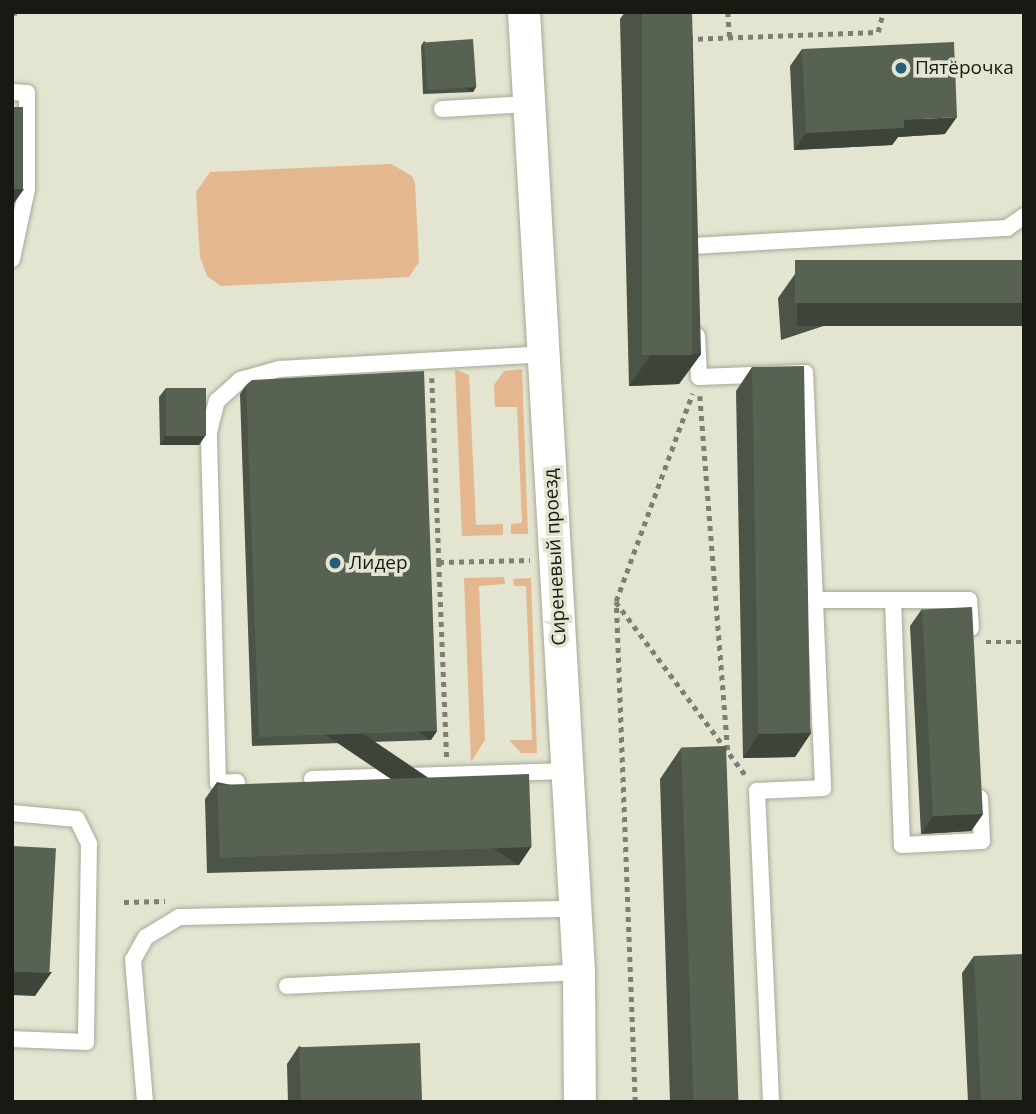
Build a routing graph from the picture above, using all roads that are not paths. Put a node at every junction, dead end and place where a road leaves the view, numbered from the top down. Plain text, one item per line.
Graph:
1 (524, 12) edge
2 (12, 92) edge
3 (529, 104) junction
4 (442, 109) dead end
5 (1024, 216) edge
6 (693, 246) edge
7 (12, 259) edge
8 (696, 325) edge
9 (544, 354) junction
10 (815, 600) junction
11 (893, 600) junction
12 (971, 642) edge
13 (568, 771) junction
14 (978, 775) edge
15 (299, 780) edge
16 (258, 781) edge
17 (12, 813) edge
18 (576, 909) junction
19 (579, 972) junction
20 (287, 986) dead end
21 (12, 1039) edge
22 (145, 1102) edge
23 (580, 1102) edge
24 (771, 1102) edge

1 - 3 street, Сиреневый проезд
2 - 7 lane
3 - 4 lane
3 - 9 street, Сиреневый проезд
5 - 6 lane
8 - 10 lane
9 - 13 street, Сиреневый проезд
9 - 16 lane
10 - 11 lane
10 - 24 lane
11 - 12 lane
11 - 14 lane
13 - 15 lane
13 - 18 street, Сиреневый проезд
17 - 21 lane
18 - 19 street, Сиреневый проезд
18 - 22 lane
19 - 20 lane
19 - 23 street, Сиреневый проезд

